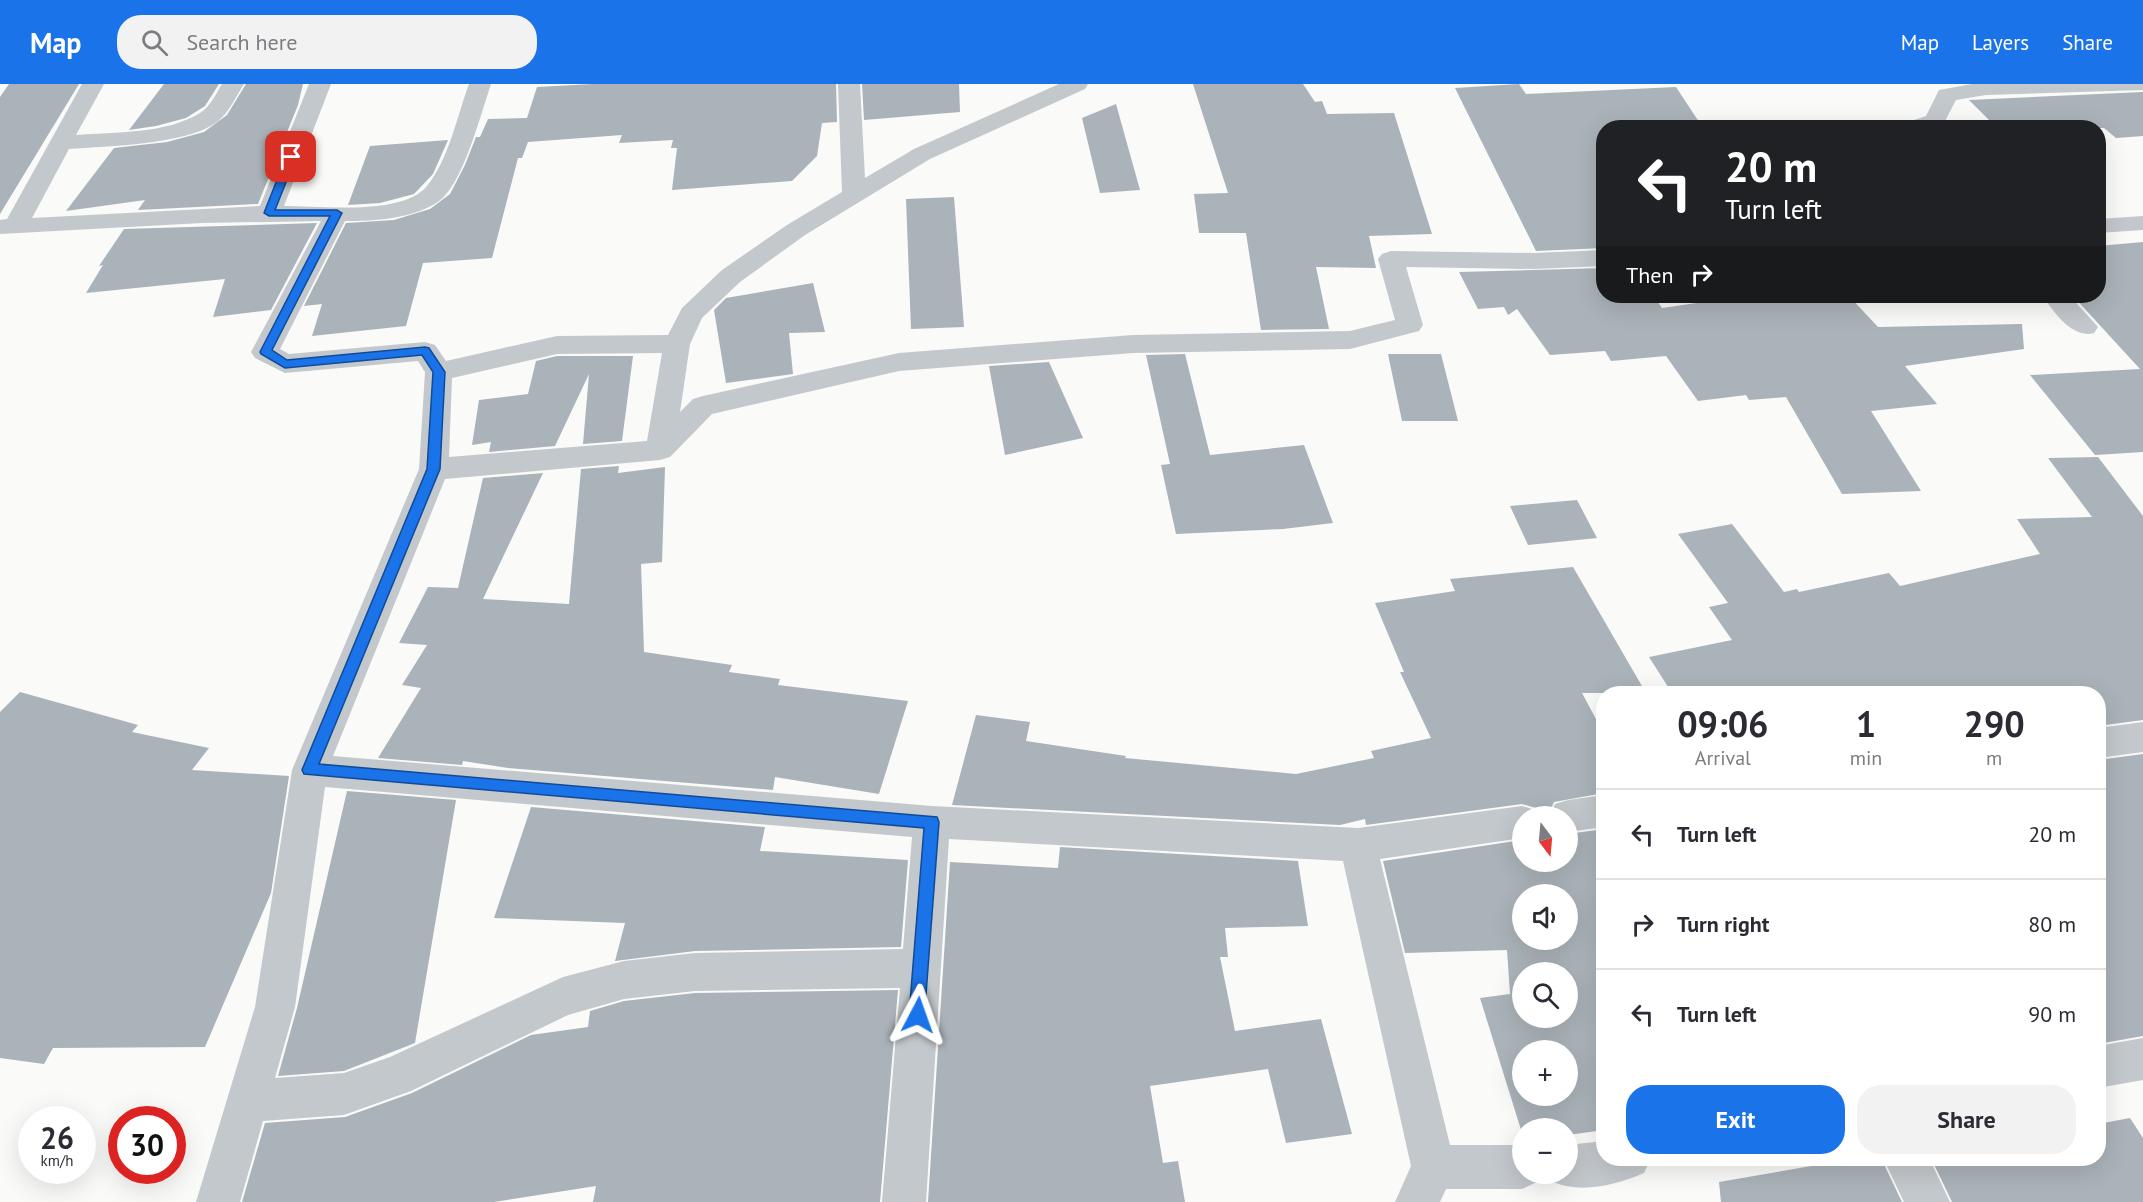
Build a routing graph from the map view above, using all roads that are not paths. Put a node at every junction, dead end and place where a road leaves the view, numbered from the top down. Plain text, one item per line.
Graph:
1 (93, 84) edge
2 (233, 84) edge
3 (320, 84) edge
4 (480, 84) edge
5 (849, 84) edge
6 (1077, 84) edge
7 (2142, 84) edge
8 (1935, 120) edge
9 (60, 143) junction
10 (854, 193) junction
11 (269, 213) junction
12 (337, 213) junction
13 (2143, 223) edge
14 (2106, 225) edge
15 (8, 226) edge
16 (1596, 258) edge
17 (2063, 303) edge
18 (2085, 327) dead end
19 (677, 344) junction
20 (439, 372) junction
21 (660, 450) junction
22 (434, 469) junction
23 (2143, 737) edge
24 (2106, 742) edge
25 (310, 770) junction
26 (1596, 812) edge
27 (1578, 815) edge
28 (932, 822) junction
29 (1512, 823) edge
30 (1358, 845) junction
31 (921, 968) junction
32 (2143, 1059) edge
33 (2106, 1066) edge
34 (247, 1101) junction
35 (1596, 1163) edge
36 (1578, 1166) edge
37 (1909, 1166) edge
38 (1512, 1169) edge
39 (1425, 1185) edge
40 (218, 1202) edge
41 (904, 1202) edge
42 (1928, 1202) edge

1 - 9 street
2 - 9 street
3 - 11 street
4 - 12 street
5 - 10 street
6 - 10 street
7 - 8 street
9 - 15 street
10 - 19 street
11 - 12 street
11 - 15 street
12 - 20 street
13 - 14 street
16 - 21 street
17 - 18 street
19 - 20 street
19 - 21 street
20 - 22 street
21 - 22 street
22 - 25 street
23 - 24 street
25 - 28 street
25 - 34 street
26 - 27 street
28 - 30 street
28 - 31 street
29 - 30 street
30 - 39 street
31 - 34 street
31 - 41 street
32 - 33 street
34 - 40 street
35 - 36 street
37 - 42 street
38 - 39 street

